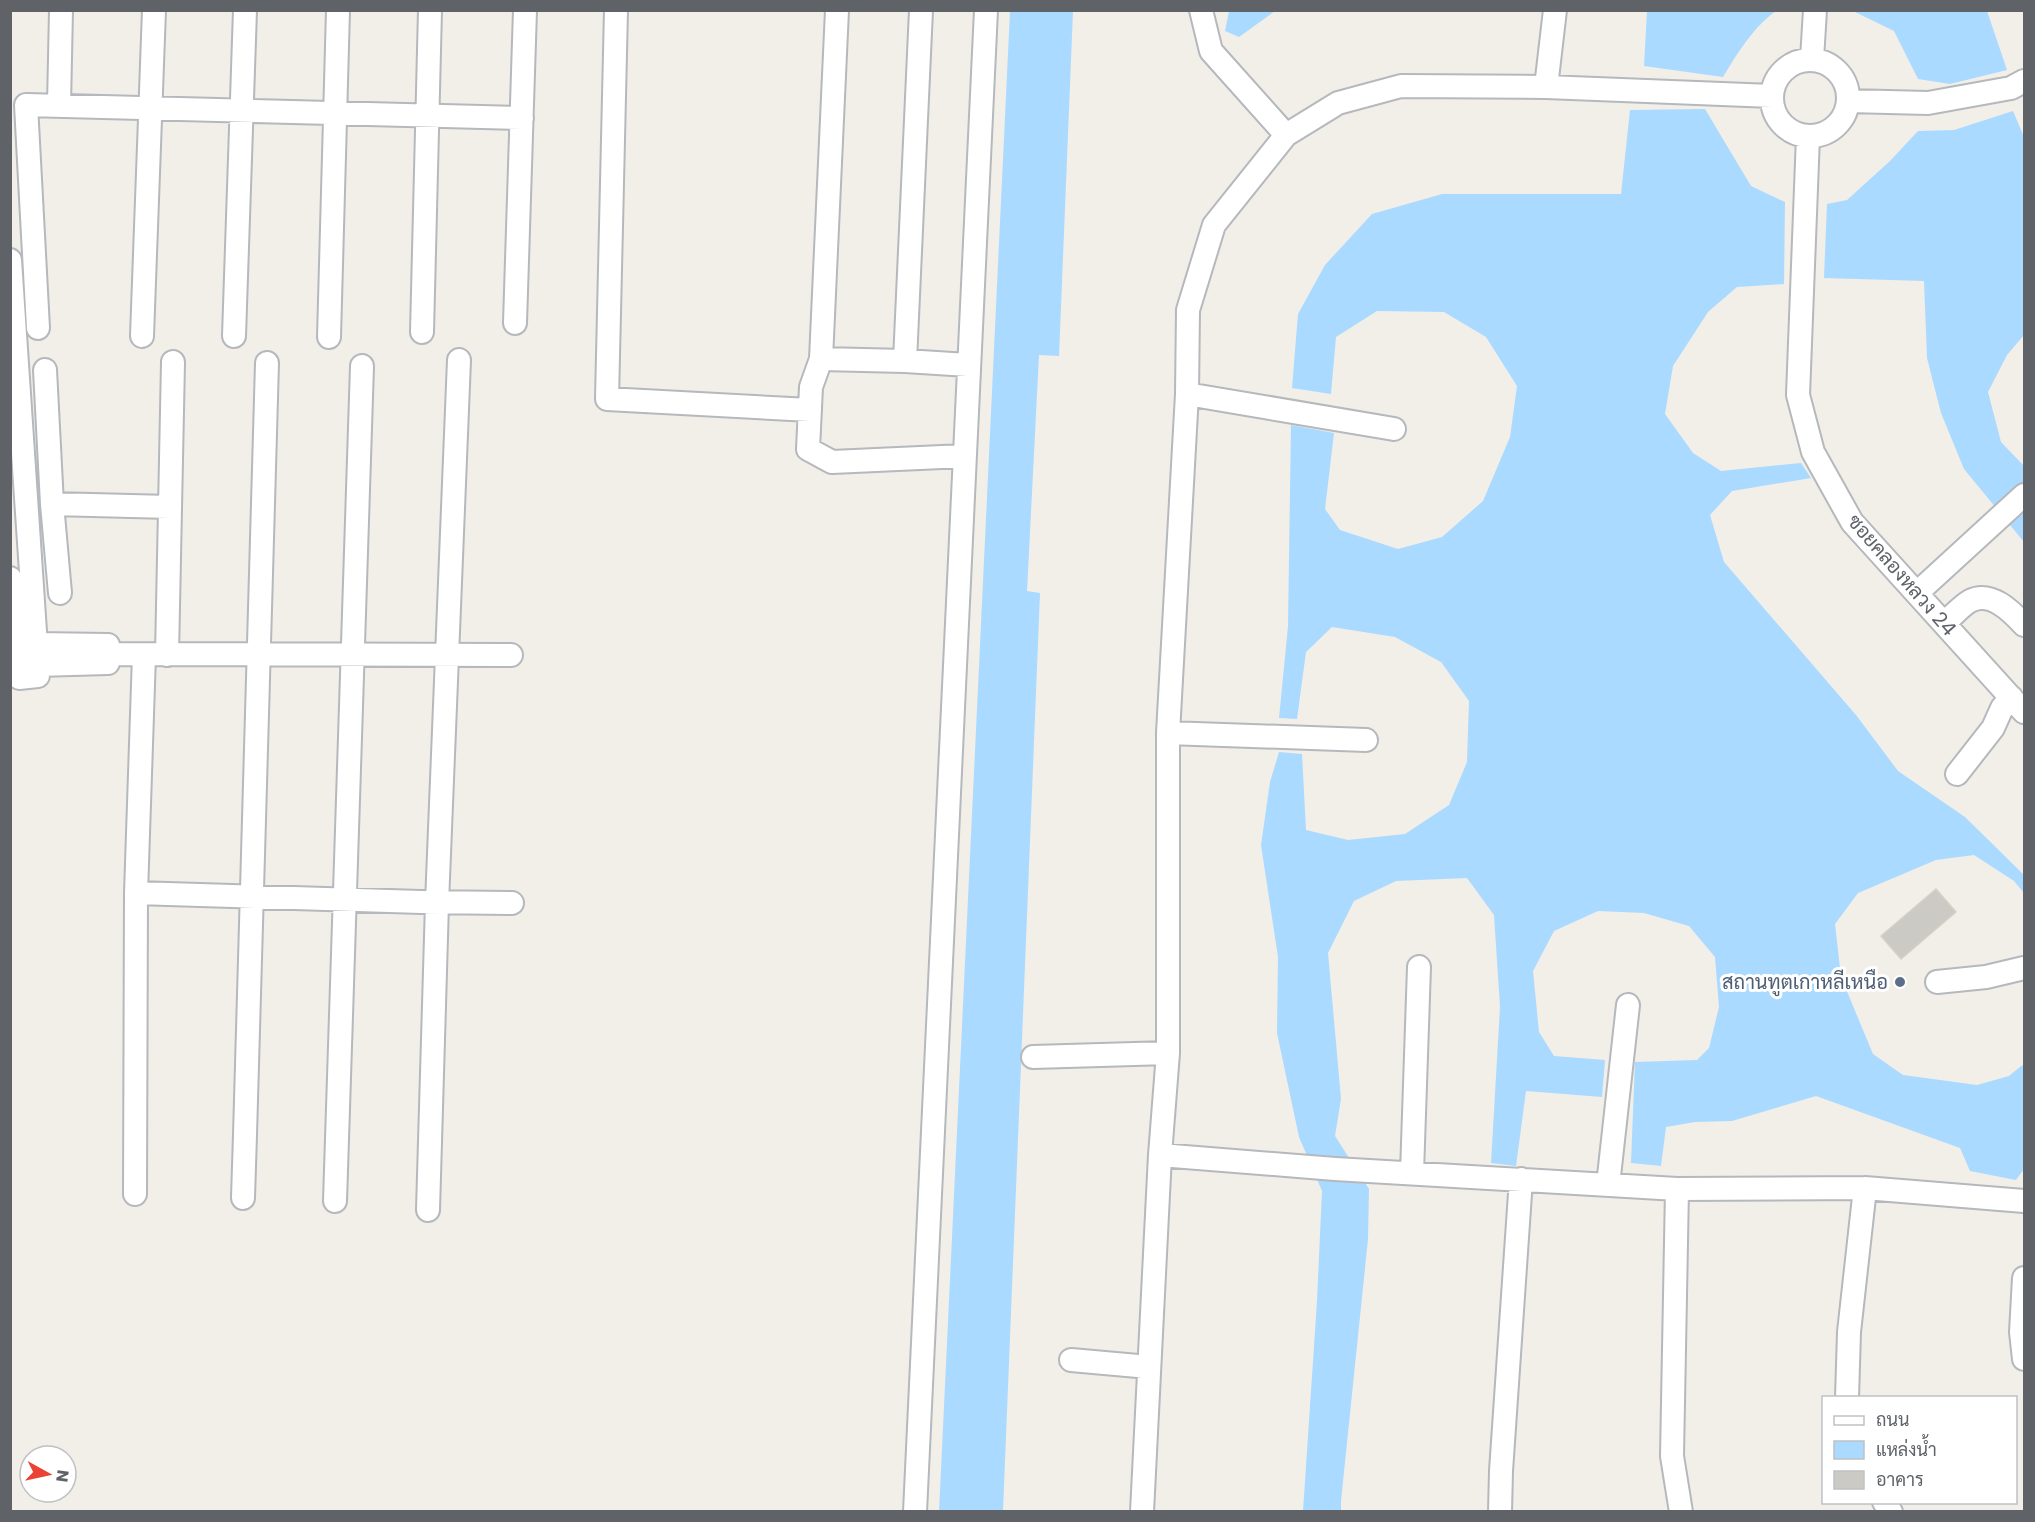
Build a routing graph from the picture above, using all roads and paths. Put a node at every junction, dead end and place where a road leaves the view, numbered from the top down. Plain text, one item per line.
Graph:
1 (61, 10) edge
2 (154, 10) edge
3 (245, 10) edge
4 (338, 10) edge
5 (430, 10) edge
6 (525, 10) edge
7 (616, 10) edge
8 (837, 10) edge
9 (921, 10) edge
10 (986, 10) edge
11 (1201, 10) edge
12 (1555, 10) edge
13 (1815, 10) edge
14 (1812, 59) junction
15 (2025, 81) edge
16 (1546, 87) junction
17 (1772, 96) junction
18 (1848, 100) junction
19 (59, 105) junction
20 (150, 108) junction
21 (241, 110) junction
22 (335, 113) junction
23 (428, 115) junction
24 (522, 118) junction
25 (1286, 135) junction
26 (1808, 136) junction
27 (10, 260) edge
28 (515, 323) dead end
29 (38, 328) dead end
30 (422, 332) dead end
31 (142, 336) dead end
32 (234, 336) dead end
33 (329, 337) dead end
34 (821, 359) junction
35 (459, 360) dead end
36 (905, 361) junction
37 (173, 362) dead end
38 (267, 363) dead end
39 (969, 365) junction
40 (363, 366) dead end
41 (45, 370) dead end
42 (1187, 394) junction
43 (810, 410) junction
44 (1394, 429) dead end
45 (964, 456) junction
46 (2025, 495) edge
47 (52, 504) junction
48 (170, 507) junction
49 (10, 578) edge
50 (60, 593) dead end
51 (1917, 593) junction
52 (1944, 623) junction
53 (2025, 625) edge
54 (37, 654) junction
55 (156, 655) junction
56 (258, 655) junction
57 (352, 655) junction
58 (448, 655) junction
59 (511, 655) dead end
60 (2018, 704) edge
61 (1168, 733) junction
62 (1366, 740) dead end
63 (1957, 774) dead end
64 (136, 893) junction
65 (253, 897) junction
66 (344, 900) junction
67 (437, 903) junction
68 (512, 903) dead end
69 (1419, 967) dead end
70 (2025, 968) edge
71 (1937, 982) dead end
72 (1628, 1005) dead end
73 (1168, 1053) junction
74 (1033, 1057) dead end
75 (1160, 1155) junction
76 (1412, 1173) junction
77 (1521, 1179) junction
78 (1608, 1185) junction
79 (1865, 1188) junction
80 (1677, 1189) junction
81 (135, 1194) dead end
82 (243, 1198) dead end
83 (335, 1201) dead end
84 (2025, 1201) edge
85 (428, 1210) dead end
86 (2025, 1278) edge
87 (2025, 1359) edge
88 (1071, 1360) dead end
89 (1149, 1367) junction
90 (1847, 1396) edge
91 (915, 1512) edge
92 (1142, 1512) edge
93 (1500, 1512) edge
94 (1681, 1512) edge

1 - 19 street
2 - 20 street
3 - 21 street
4 - 22 street
5 - 23 street
6 - 24 street
7 - 43 street
8 - 34 street
9 - 36 street
10 - 39 street
11 - 25 street
12 - 16 street
13 - 14 street
14 - 17 street
14 - 18 street
15 - 18 street
16 - 17 street
16 - 25 street
17 - 26 street
18 - 26 street
19 - 20 street
19 - 29 street
20 - 21 street
20 - 31 street
21 - 22 street
21 - 32 street
22 - 23 street
22 - 33 street
23 - 24 street
23 - 30 street
24 - 28 street
25 - 42 street
26 - 51 street, ซอยคลองหลวง 24
27 - 54 street
34 - 36 street
34 - 43 street
35 - 58 street
36 - 39 street
37 - 48 street
38 - 56 street
39 - 45 street
40 - 57 street
41 - 47 street
42 - 44 street
42 - 61 street
43 - 45 street
45 - 91 street
46 - 51 street
47 - 48 street
47 - 50 street
48 - 55 street
49 - 54 street
51 - 52 street, ซอยคลองหลวง 24
52 - 53 street
52 - 60 street, ซอยคลองหลวง 24
54 - 55 street
55 - 56 street
55 - 64 street
56 - 57 street
56 - 65 street
57 - 58 street
57 - 66 street
58 - 59 street
58 - 67 street
60 - 63 street
61 - 62 street
61 - 73 street
64 - 65 street
64 - 81 street
65 - 66 street
65 - 82 street
66 - 67 street
66 - 83 street
67 - 68 street
67 - 85 street
69 - 76 street
70 - 71 street
72 - 78 street
73 - 74 street
73 - 75 street
75 - 76 street
75 - 89 street
76 - 77 street
77 - 78 street
77 - 93 street
78 - 80 street
79 - 80 street
79 - 84 street
79 - 90 street
80 - 94 street
86 - 87 street
88 - 89 street
89 - 92 street

